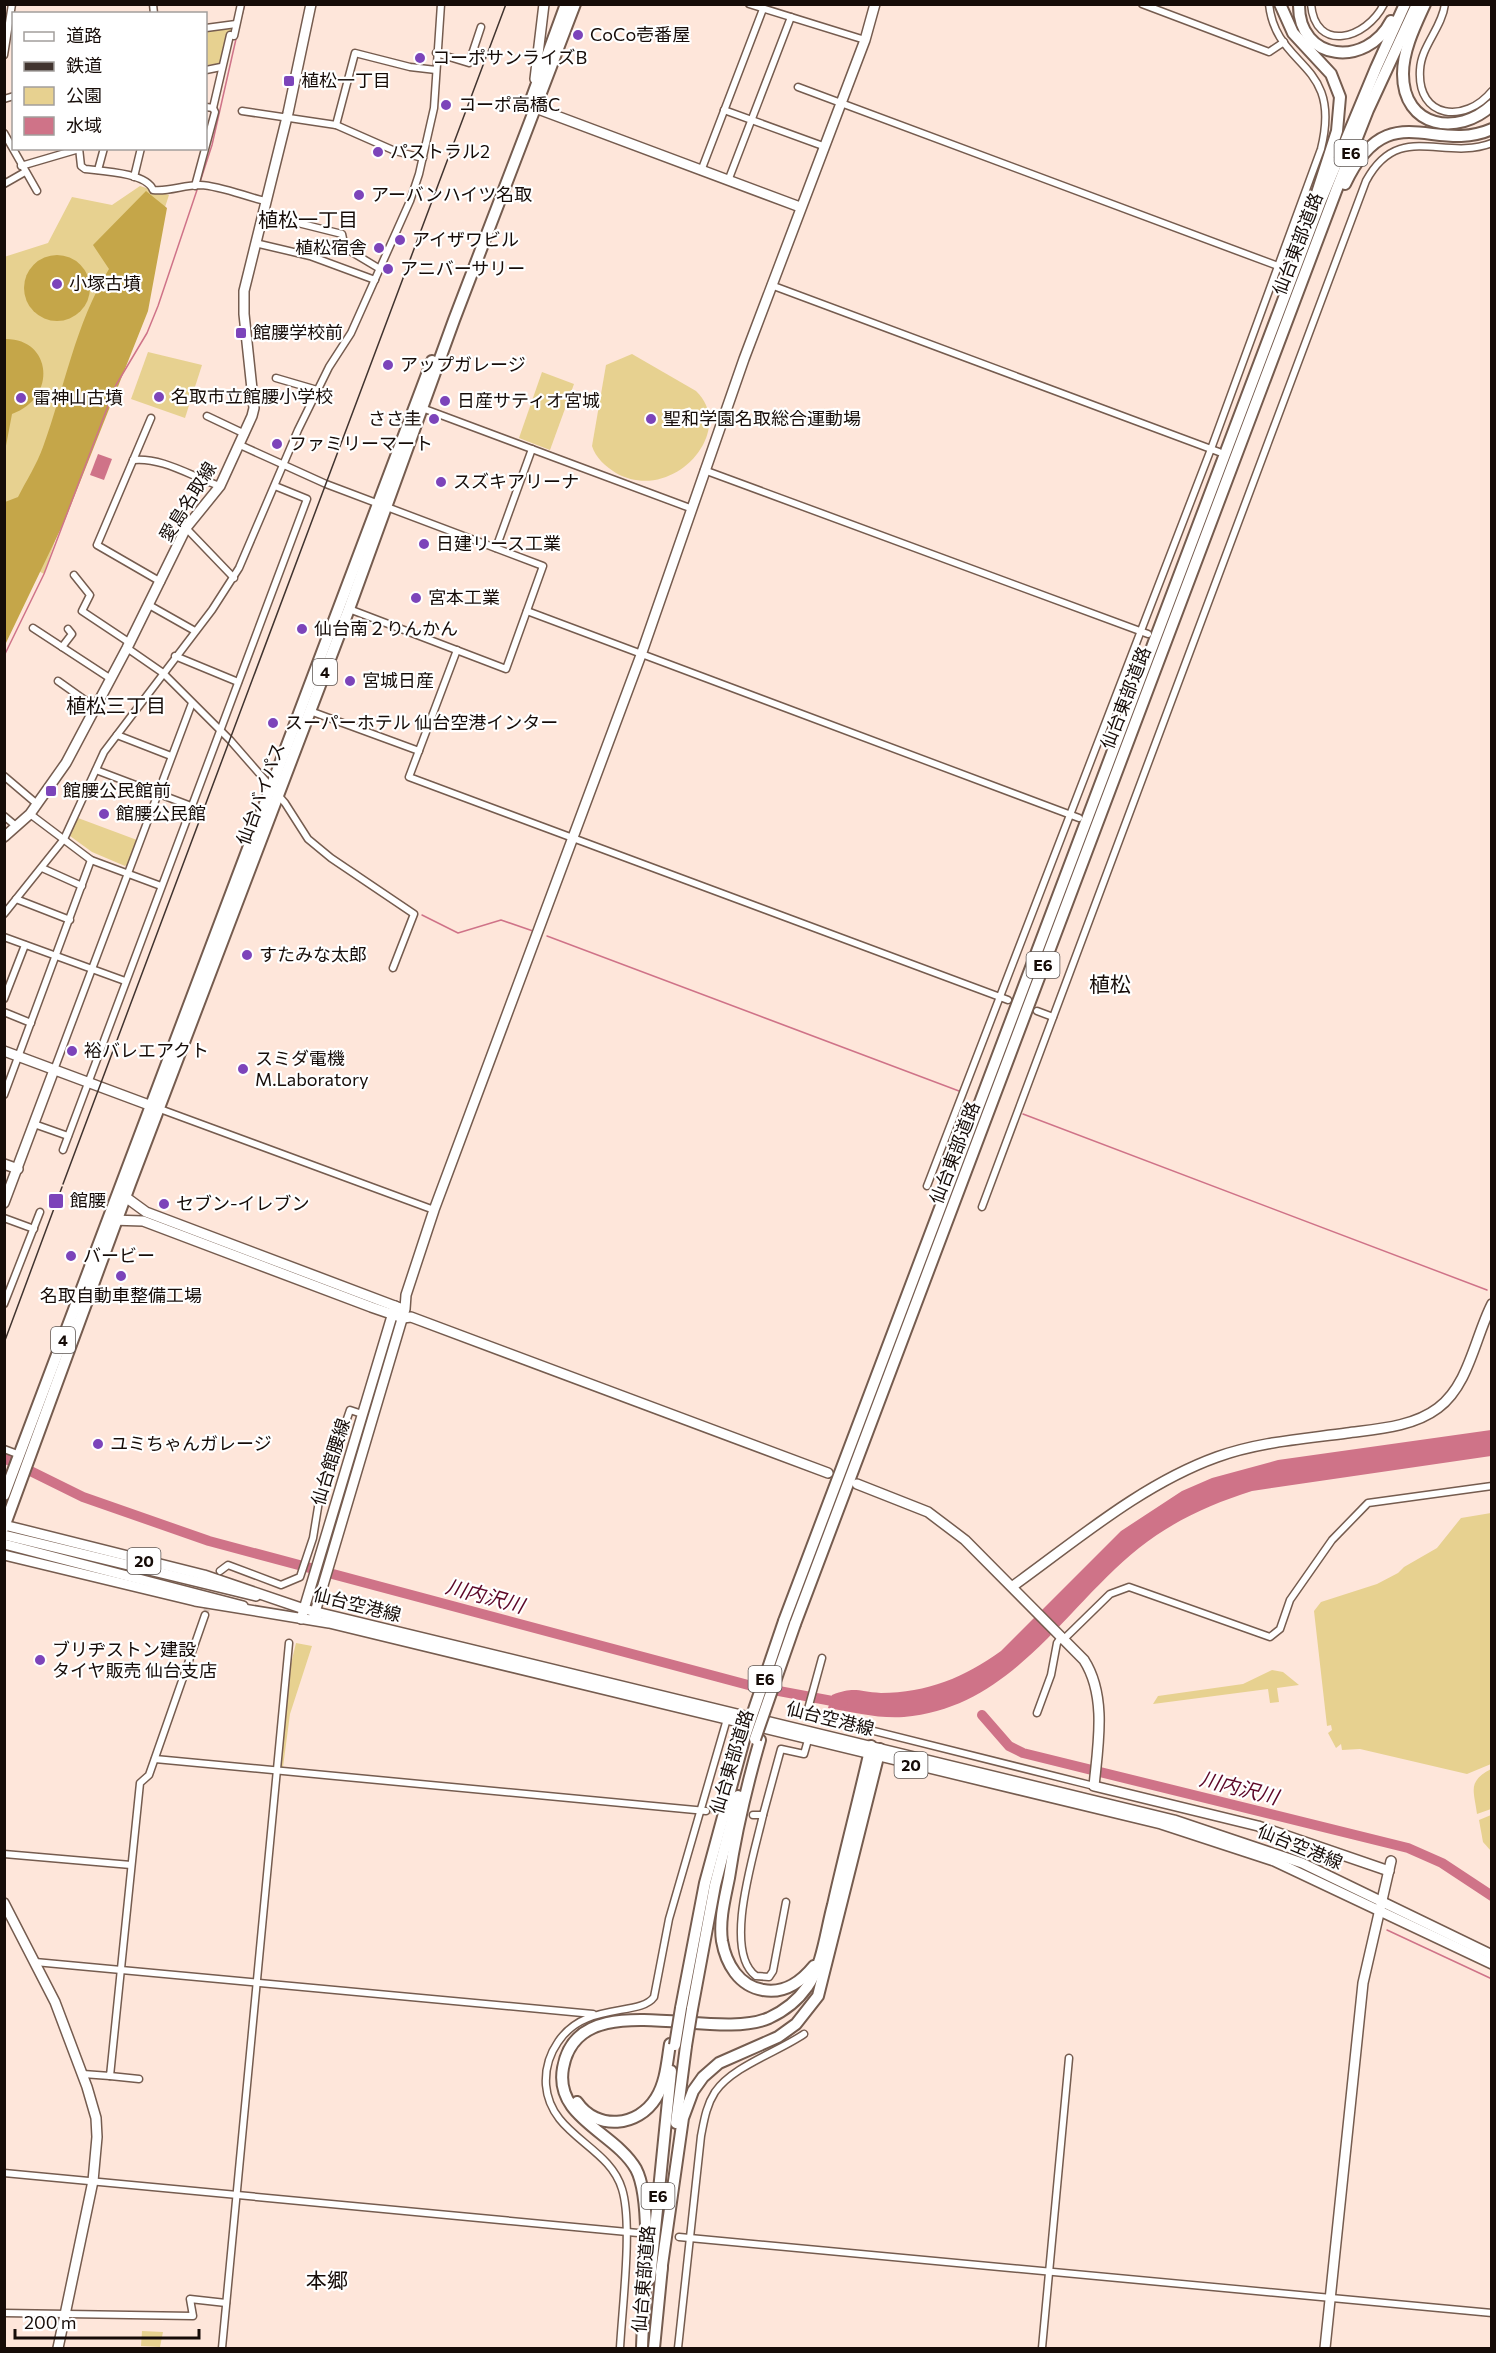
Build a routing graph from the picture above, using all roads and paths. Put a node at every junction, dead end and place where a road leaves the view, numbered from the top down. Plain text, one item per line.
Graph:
1 (12, 4) edge
2 (241, 4) edge
3 (311, 4) edge
4 (441, 4) edge
5 (544, 4) edge
6 (749, 4) edge
7 (875, 4) edge
8 (1142, 4) edge
9 (1269, 4) edge
10 (1280, 4) edge
11 (1299, 4) edge
12 (1311, 4) edge
13 (1384, 4) edge
14 (1399, 4) edge
15 (1406, 4) edge
16 (1417, 4) edge
17 (1425, 4) edge
18 (1445, 4) edge
19 (569, 6) edge
20 (763, 9) junction
21 (791, 17) junction
22 (236, 24) junction
23 (481, 27) dead end
24 (207, 28) edge
25 (865, 40) junction
26 (1284, 42) junction
27 (436, 53) junction
28 (4, 55) edge
29 (221, 68) junction
30 (207, 70) edge
31 (436, 70) junction
32 (798, 87) dead end
33 (534, 90) junction
34 (1491, 91) edge
35 (842, 102) junction
36 (1491, 105) edge
37 (207, 107) edge
38 (532, 107) junction
39 (213, 108) junction
40 (724, 110) junction
41 (242, 111) dead end
42 (287, 118) junction
43 (752, 120) junction
44 (336, 125) junction
45 (1491, 129) edge
46 (8, 134) edge
47 (1491, 142) edge
48 (7, 146) edge
49 (824, 146) junction
50 (207, 147) edge
51 (76, 150) edge
52 (79, 150) edge
53 (103, 150) edge
54 (141, 150) edge
55 (206, 150) edge
56 (423, 158) junction
57 (23, 169) junction
58 (98, 170) junction
59 (701, 171) junction
60 (134, 177) junction
61 (728, 181) junction
62 (4, 183) edge
63 (198, 185) junction
64 (37, 191) dead end
65 (265, 201) junction
66 (800, 207) junction
67 (262, 213) junction
68 (255, 243) junction
69 (1278, 265) junction
70 (380, 269) junction
71 (1286, 269) dead end
72 (375, 280) junction
73 (771, 285) junction
74 (1287, 304) junction
75 (276, 378) dead end
76 (317, 390) junction
77 (422, 408) junction
78 (207, 417) dead end
79 (151, 418) dead end
80 (245, 434) junction
81 (240, 445) junction
82 (532, 449) junction
83 (1211, 449) junction
84 (1219, 452) dead end
85 (133, 460) junction
86 (284, 464) junction
87 (703, 470) junction
88 (220, 486) junction
89 (275, 486) junction
90 (381, 505) junction
91 (690, 508) junction
92 (186, 528) junction
93 (496, 548) junction
94 (74, 575) dead end
95 (234, 578) junction
96 (161, 582) junction
97 (149, 605) junction
98 (349, 609) junction
99 (527, 611) junction
100 (33, 628) dead end
101 (68, 629) dead end
102 (195, 631) junction
103 (1144, 633) junction
104 (128, 646) junction
105 (62, 647) junction
106 (457, 650) junction
107 (641, 655) junction
108 (175, 656) junction
109 (163, 673) junction
110 (111, 679) junction
111 (58, 681) dead end
112 (238, 682) junction
113 (192, 703) junction
114 (96, 708) junction
115 (309, 710) junction
116 (219, 730) junction
117 (117, 735) junction
118 (419, 751) junction
119 (171, 756) junction
120 (96, 770) junction
121 (4, 776) edge
122 (274, 792) junction
123 (158, 793) junction
124 (37, 804) junction
125 (191, 806) junction
126 (30, 814) junction
127 (1071, 815) junction
128 (4, 816) edge
129 (1079, 818) dead end
130 (16, 826) junction
131 (4, 837) edge
132 (573, 838) junction
133 (63, 839) junction
134 (91, 860) junction
135 (42, 868) junction
136 (127, 873) junction
137 (82, 885) junction
138 (161, 886) junction
139 (16, 899) junction
140 (4, 914) edge
141 (69, 920) junction
142 (4, 937) edge
143 (25, 945) junction
144 (57, 956) junction
145 (91, 968) junction
146 (393, 968) dead end
147 (125, 981) junction
148 (1001, 997) junction
149 (4, 999) edge
150 (1008, 1000) tunnel mouth
151 (1037, 1011) tunnel mouth
152 (4, 1012) edge
153 (1053, 1017) junction
154 (31, 1023) junction
155 (4, 1051) edge
156 (19, 1056) junction
157 (54, 1070) junction
158 (88, 1082) junction
159 (4, 1095) edge
160 (155, 1107) junction
161 (34, 1124) junction
162 (68, 1136) junction
163 (63, 1150) dead end
164 (4, 1164) edge
165 (18, 1169) junction
166 (927, 1186) dead end
167 (122, 1194) junction
168 (4, 1203) edge
169 (982, 1207) dead end
170 (434, 1210) junction
171 (40, 1212) dead end
172 (4, 1218) edge
173 (113, 1221) junction
174 (34, 1228) junction
175 (406, 1295) junction
176 (4, 1304) edge
177 (1491, 1304) edge
178 (393, 1310) junction
179 (407, 1315) junction
180 (362, 1414) junction
181 (4, 1449) edge
182 (20, 1465) junction
183 (828, 1473) dead end
184 (857, 1484) dead end
185 (1491, 1486) edge
186 (4, 1495) edge
187 (5, 1526) edge
188 (4, 1535) edge
189 (4, 1544) edge
190 (4, 1555) edge
191 (99, 1564) junction
192 (220, 1571) dead end
193 (1013, 1586) junction
194 (282, 1602) junction
195 (302, 1614) junction
196 (205, 1615) tunnel mouth
197 (279, 1616) junction
198 (314, 1616) junction
199 (790, 1623) junction
200 (1063, 1636) junction
201 (289, 1643) dead end
202 (822, 1658) dead end
203 (1037, 1713) dead end
204 (726, 1719) junction
205 (753, 1738) junction
206 (808, 1740) junction
207 (874, 1752) junction
208 (154, 1759) junction
209 (278, 1770) junction
210 (1094, 1784) junction
211 (699, 1810) junction
212 (706, 1810) tunnel mouth
213 (753, 1815) dead end
214 (763, 1815) junction
215 (4, 1854) edge
216 (130, 1865) junction
217 (786, 1902) dead end
218 (4, 1903) edge
219 (1382, 1905) junction
220 (1491, 1955) edge
221 (818, 1961) junction
222 (35, 1962) junction
223 (1491, 1964) edge
224 (120, 1971) junction
225 (822, 1978) junction
226 (258, 1982) junction
227 (682, 2008) junction
228 (593, 2014) junction
229 (804, 2034) dead end
230 (677, 2045) junction
231 (1069, 2058) dead end
232 (83, 2074) junction
233 (110, 2076) junction
234 (139, 2079) dead end
235 (4, 2173) edge
236 (93, 2181) junction
237 (237, 2195) junction
238 (625, 2231) junction
239 (639, 2233) dead end
240 (680, 2237) dead end
241 (690, 2238) junction
242 (1050, 2270) junction
243 (661, 2272) junction
244 (1330, 2297) junction
245 (226, 2303) junction
246 (4, 2313) edge
247 (1491, 2313) edge
248 (66, 2316) junction
249 (58, 2349) edge
250 (222, 2349) edge
251 (620, 2349) edge
252 (643, 2349) edge
253 (654, 2349) edge
254 (678, 2349) edge
255 (1042, 2349) edge
256 (1325, 2349) edge

1 - 28 street
2 - 22 street
3 - 42 main road, 愛島名取線
4 - 27 street
5 - 33 main road
6 - 20 street
7 - 25 main road
8 - 26 street
9 - 26 street
10 - 74 highway
11 - 14 highway
12 - 13 street
15 - 74 highway, 仙台東部道路 / E6
16 - 74 highway, 仙台東部道路 / E6
17 - 36 highway
18 - 34 street
19 - 33 highway, 仙台バイパス / 4
19 - 38 highway, 仙台バイパス / 4
20 - 21 street
20 - 40 street
21 - 25 street
21 - 43 street
22 - 24 street
22 - 29 street
23 - 27 street
25 - 35 main road
26 - 69 street
27 - 31 street
29 - 30 street
29 - 39 street
31 - 44 street
31 - 56 street
32 - 35 street
33 - 38 highway, 仙台バイパス / 4
35 - 49 main road
35 - 69 street
37 - 39 street
38 - 59 main road
38 - 77 highway, 仙台バイパス / 4
38 - 90 highway, 仙台バイパス / 4
39 - 50 street
40 - 43 street
40 - 59 street
41 - 42 street
42 - 44 street
42 - 65 main road, 愛島名取線
43 - 49 street
43 - 61 street
44 - 56 street
45 - 74 highway
46 - 48 street
47 - 153 street
48 - 57 street
49 - 66 main road
51 - 57 street
52 - 58 street
53 - 58 street
54 - 60 street
55 - 63 street
56 - 70 street
57 - 62 street
57 - 64 street
58 - 60 street
59 - 61 main road
60 - 63 street
61 - 66 main road
63 - 65 street
65 - 67 main road, 愛島名取線
66 - 73 main road
67 - 68 main road, 愛島名取線
67 - 70 street
68 - 72 street
68 - 80 main road, 愛島名取線
69 - 71 street
69 - 83 street
70 - 72 street
72 - 76 street
73 - 83 street
73 - 87 main road
74 - 199 highway, 仙台東部道路 / E6
75 - 76 street
76 - 86 street
77 - 82 street
77 - 90 highway, 仙台バイパス / 4
78 - 80 street
79 - 85 street
80 - 81 main road, 愛島名取線
81 - 86 street
81 - 88 main road, 愛島名取線
82 - 91 street
82 - 93 street
83 - 84 street
83 - 103 street
85 - 88 street
85 - 96 street
86 - 89 street
86 - 90 street
87 - 91 main road
87 - 103 street
88 - 92 main road, 愛島名取線
89 - 95 street
89 - 112 street
90 - 93 street
90 - 98 highway, 仙台バイパス / 4
90 - 122 highway, 仙台バイパス / 4
91 - 107 main road
92 - 95 street
92 - 96 main road, 愛島名取線
93 - 99 street
94 - 104 street
95 - 102 street
96 - 97 main road, 愛島名取線
97 - 102 street
97 - 104 main road, 愛島名取線
98 - 106 street
98 - 115 highway, 仙台バイパス / 4
99 - 106 street
99 - 107 street
100 - 105 street
101 - 105 street
102 - 108 street
103 - 127 street
104 - 109 street
104 - 110 main road, 愛島名取線
105 - 110 street
106 - 118 street
107 - 127 street
107 - 132 main road
108 - 109 street
108 - 112 street
109 - 113 street
109 - 117 street
110 - 114 main road, 愛島名取線
111 - 114 street
112 - 116 street
113 - 116 street
113 - 119 street
114 - 124 main road, 愛島名取線
115 - 118 street
115 - 122 highway, 仙台バイパス / 4
116 - 122 street
116 - 125 street
117 - 119 street
117 - 120 street
118 - 132 street
119 - 123 street
120 - 123 street
120 - 133 street
121 - 124 street
122 - 146 street
122 - 160 highway, 仙台バイパス / 4
123 - 125 street
123 - 136 street
124 - 126 main road, 愛島名取線
125 - 138 street
126 - 130 main road, 愛島名取線
126 - 133 street
127 - 129 street
127 - 148 street
128 - 130 street
130 - 131 main road, 愛島名取線
132 - 148 street
132 - 170 main road
133 - 134 street
133 - 135 street
134 - 136 street
134 - 137 street
135 - 137 street
135 - 139 street
136 - 138 street
136 - 145 street
137 - 141 street
138 - 147 street
139 - 140 street
139 - 141 street
141 - 144 street
142 - 143 street
143 - 144 street
143 - 149 street
144 - 145 street
144 - 154 street
145 - 147 street
145 - 157 street
147 - 158 street
148 - 150 street
148 - 166 street
151 - 153 street
152 - 154 street
153 - 169 street
154 - 156 street
155 - 156 main road
156 - 157 main road
156 - 159 street
157 - 158 main road
157 - 161 main road
158 - 160 main road
158 - 162 street
160 - 167 highway, 仙台バイパス / 4
160 - 170 street
161 - 162 street
161 - 165 main road
162 - 163 street
164 - 165 main road
165 - 168 main road
167 - 173 highway, 仙台バイパス / 4
167 - 178 main road
170 - 175 main road
171 - 174 street
172 - 174 street
173 - 178 main road
173 - 182 highway, 仙台バイパス / 4
174 - 176 street
175 - 178 main road
175 - 179 main road, 仙台館腰線
177 - 193 main road
178 - 179 main road
178 - 180 main road, 仙台館腰線
179 - 183 main road
179 - 198 main road, 仙台館腰線
180 - 192 street
180 - 195 main road, 仙台館腰線
181 - 182 street
182 - 186 highway, 仙台バイパス / 4
182 - 187 highway, 仙台バイパス / 4
184 - 193 main road
185 - 200 street
187 - 194 main road, 仙台空港線 / 20
188 - 191 main road
189 - 191 main road
190 - 197 main road, 仙台空港線 / 20
191 - 194 main road
191 - 197 main road
193 - 200 main road
194 - 195 main road, 仙台空港線 / 20
195 - 197 main road, 仙台空港線 / 20
195 - 198 main road, 仙台空港線 / 20
196 - 208 street
198 - 204 main road, 仙台空港線 / 20
198 - 207 main road, 仙台空港線 / 20
199 - 205 highway, 仙台東部道路 / E6, bridge
199 - 205 highway, 仙台東部道路 / E6, bridge
200 - 203 street
200 - 210 main road
201 - 209 street
202 - 210 street
204 - 206 main road, 仙台空港線 / 20
204 - 211 street
205 - 221 highway
205 - 227 highway, 仙台東部道路 / E6
205 - 227 highway, 仙台東部道路 / E6
206 - 207 main road, 仙台空港線 / 20
206 - 214 street
207 - 219 main road, 仙台空港線 / 20
207 - 221 highway
207 - 225 highway
208 - 209 street
208 - 216 street
209 - 211 street
209 - 226 street
210 - 219 main road
211 - 212 street
211 - 228 street
213 - 214 street
214 - 217 street
215 - 216 street
216 - 224 street
218 - 222 main road
219 - 220 main road, 仙台空港線 / 20
219 - 223 main road, 仙台空港線 / 20
219 - 244 main road
221 - 252 highway
222 - 224 street
222 - 232 main road
224 - 226 street
224 - 233 street
225 - 230 highway
225 - 243 highway
226 - 228 street
226 - 237 street
227 - 230 highway, 仙台東部道路 / E6, bridge
227 - 230 highway
228 - 238 street
229 - 241 street
230 - 243 highway, 仙台東部道路 / E6
230 - 252 highway, 仙台東部道路 / E6
231 - 242 street
232 - 233 street
232 - 236 main road
233 - 234 street
235 - 236 street
236 - 237 street
236 - 248 main road
237 - 238 street
237 - 245 street
238 - 239 street
238 - 251 street
240 - 241 street
241 - 242 street
241 - 254 street
242 - 244 street
242 - 255 street
243 - 253 highway, 仙台東部道路 / E6
244 - 247 street
244 - 256 main road
245 - 248 street
245 - 250 street
246 - 248 street
248 - 249 main road

